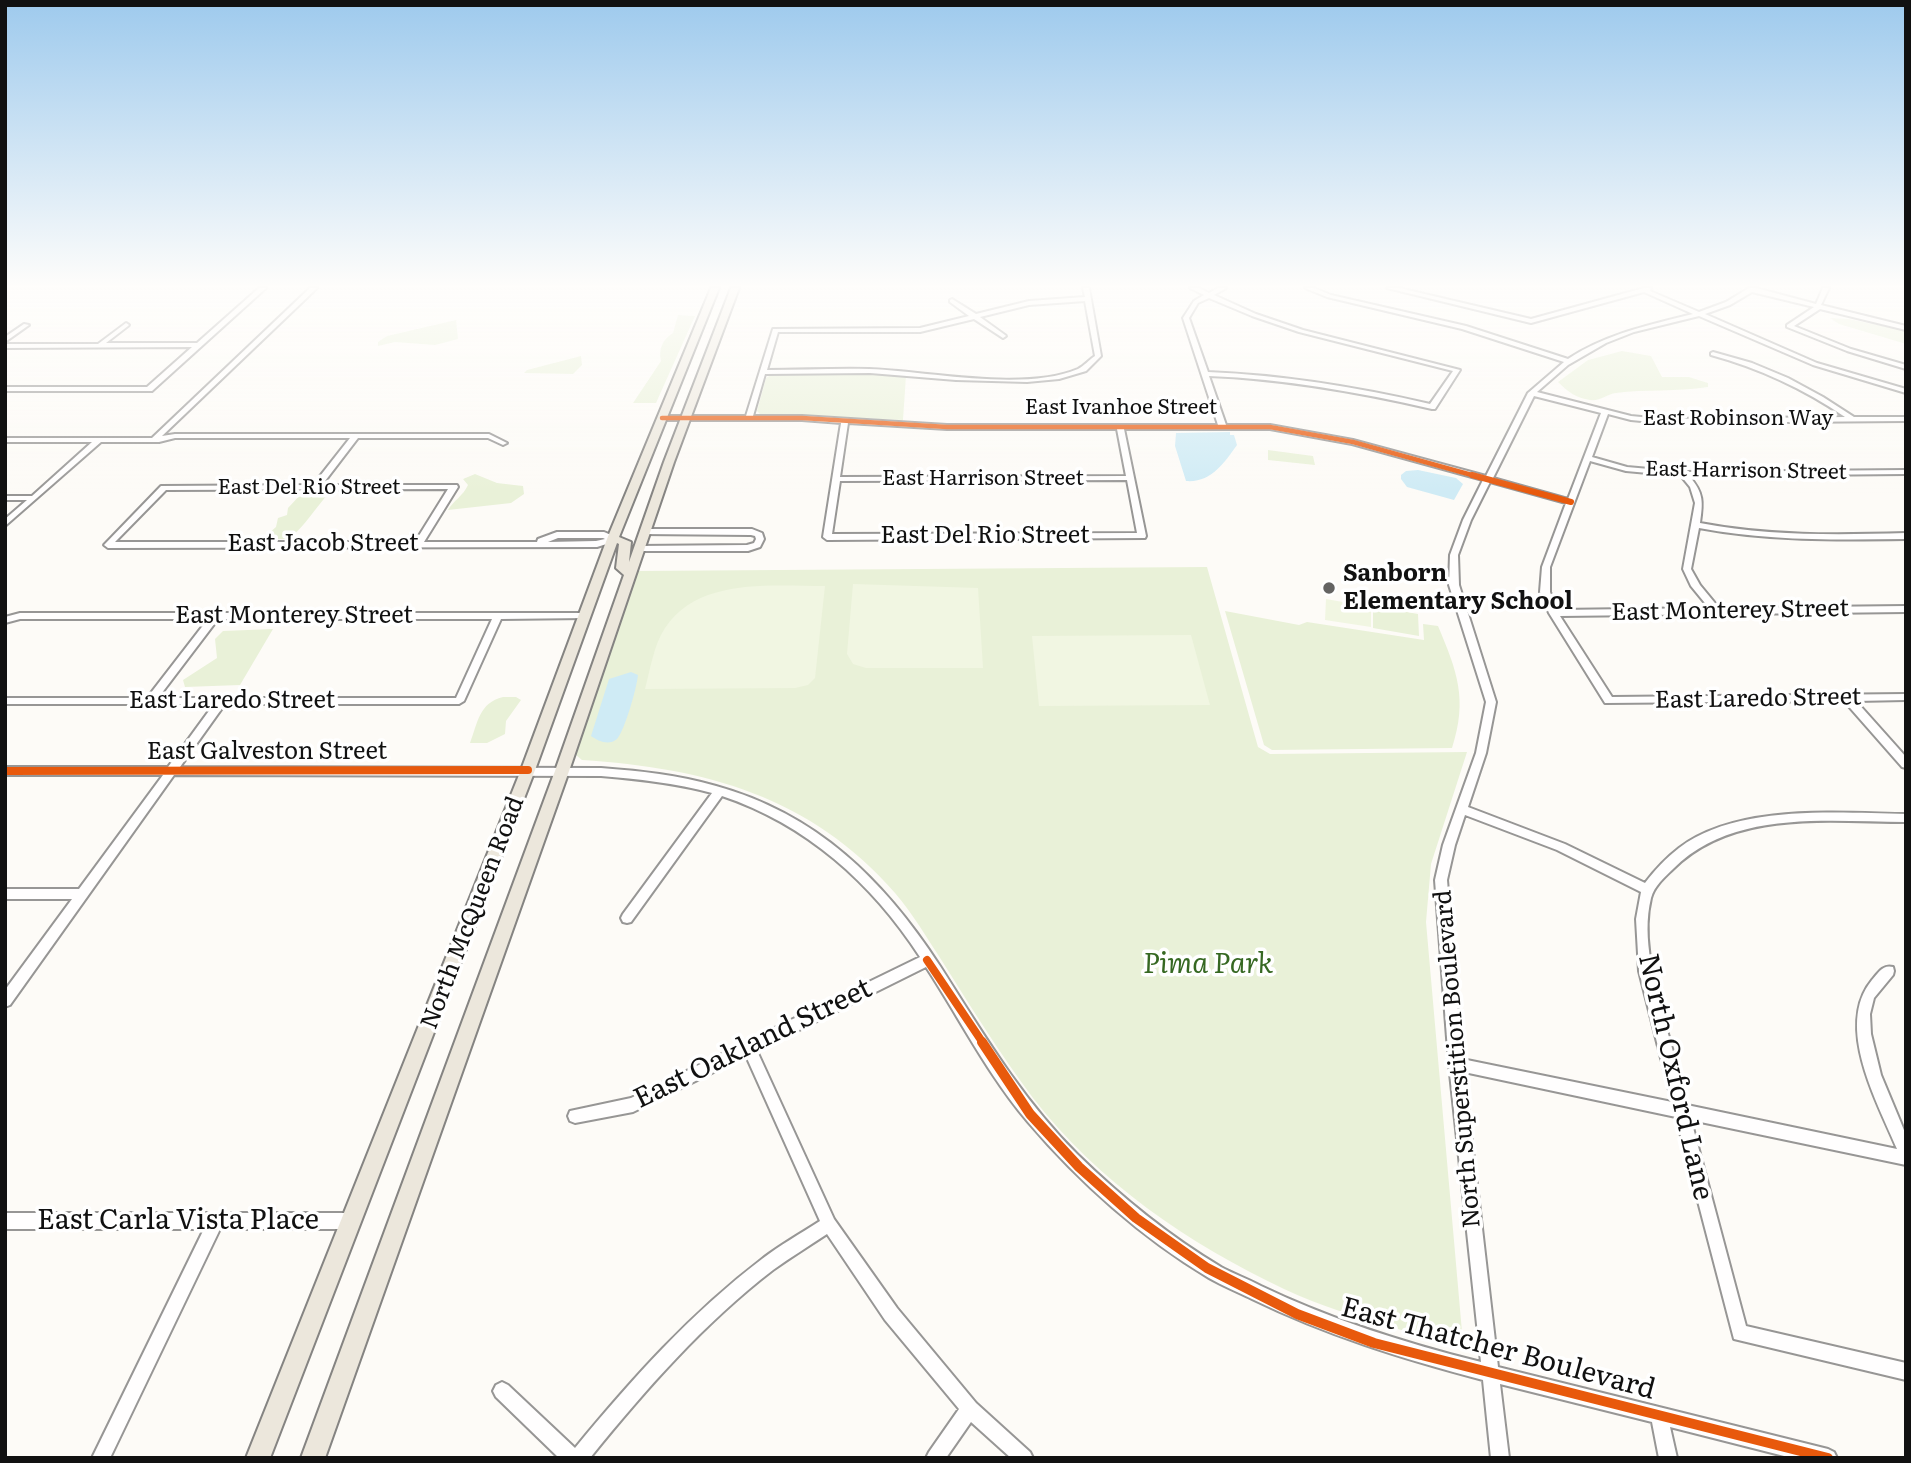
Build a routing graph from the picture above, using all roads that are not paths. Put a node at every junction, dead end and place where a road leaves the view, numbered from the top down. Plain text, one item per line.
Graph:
1 (185, 356) edge
2 (242, 356) edge
3 (687, 356) edge
4 (708, 356) edge
5 (767, 356) edge
6 (1098, 356) edge
7 (1199, 356) edge
8 (1402, 356) edge
9 (1554, 356) edge
10 (1577, 356) edge
11 (1724, 356) edge
12 (1797, 356) edge
13 (1868, 356) edge
14 (1567, 361) junction
15 (1906, 367) edge
16 (763, 372) junction
17 (1205, 374) junction
18 (5, 389) edge
19 (1906, 391) edge
20 (1532, 393) junction
21 (1605, 412) junction
22 (662, 418) junction
23 (685, 418) junction
24 (749, 418) junction
25 (1852, 419) junction
26 (1906, 419) edge
27 (845, 421) junction
28 (1222, 425) junction
29 (1120, 426) junction
30 (356, 436) junction
31 (5, 440) edge
32 (99, 440) junction
33 (154, 440) junction
34 (503, 443) dead end
35 (1588, 458) junction
36 (1906, 472) edge
37 (1683, 474) junction
38 (1131, 478) junction
39 (1488, 479) junction
40 (835, 480) junction
41 (315, 488) junction
42 (5, 498) edge
43 (34, 498) junction
44 (1571, 502) junction
45 (5, 524) edge
46 (1696, 525) junction
47 (644, 532) junction
48 (1906, 536) edge
49 (613, 539) junction
50 (418, 544) junction
51 (108, 545) joint
52 (638, 549) junction
53 (629, 573) junction
54 (1906, 609) edge
55 (1716, 611) junction
56 (1554, 613) junction
57 (215, 616) junction
58 (498, 616) junction
59 (584, 616) junction
60 (5, 620) edge
61 (1846, 697) junction
62 (1906, 697) edge
63 (223, 700) junction
64 (5, 701) edge
65 (150, 701) junction
66 (1906, 764) edge
67 (528, 770) junction
68 (5, 771) edge
69 (171, 771) junction
70 (562, 771) junction
71 (719, 791) junction
72 (1462, 809) junction
73 (1906, 818) edge
74 (1647, 890) junction
75 (5, 894) edge
76 (82, 894) junction
77 (627, 918) dead end
78 (927, 960) junction
79 (1888, 971) dead end
80 (5, 1001) edge
81 (749, 1048) junction
82 (1456, 1064) junction
83 (1680, 1110) junction
84 (575, 1116) dead end
85 (1906, 1152) edge
86 (1906, 1158) edge
87 (5, 1221) edge
88 (216, 1221) junction
89 (351, 1222) junction
90 (829, 1224) junction
91 (1906, 1372) edge
92 (1489, 1373) junction
93 (502, 1391) dead end
94 (970, 1409) junction
95 (1659, 1415) junction
96 (101, 1458) edge
97 (258, 1458) edge
98 (313, 1458) edge
99 (572, 1458) edge
100 (578, 1458) edge
101 (935, 1458) edge
102 (1024, 1458) edge
103 (1500, 1458) edge
104 (1668, 1458) edge
105 (1828, 1458) edge

1 - 18 street
2 - 33 street
3 - 22 main road, North McQueen Road
4 - 23 main road, North McQueen Road
5 - 16 street
6 - 16 street
7 - 17 street
8 - 17 street
9 - 14 street
10 - 14 street, North Superstition Boulevard
11 - 25 street
12 - 19 street
13 - 15 street
14 - 20 street, North Superstition Boulevard
16 - 24 street
17 - 28 street
20 - 21 street, East Robinson Way
20 - 39 street, North Superstition Boulevard
21 - 25 street, East Robinson Way
21 - 35 street
22 - 23 street, East Ivanhoe Street
22 - 49 main road, North McQueen Road
23 - 24 street, East Ivanhoe Street
23 - 47 main road, North McQueen Road
24 - 27 street, East Ivanhoe Street
25 - 26 street, East Robinson Way
27 - 29 street, East Ivanhoe Street
27 - 40 street
28 - 29 street, East Ivanhoe Street
28 - 39 street, East Ivanhoe Street
29 - 38 street
30 - 33 street
30 - 34 street
30 - 41 street
31 - 32 street
32 - 33 street
32 - 43 street
35 - 37 street, East Harrison Street
35 - 44 street
36 - 37 street, East Harrison Street
37 - 46 street
38 - 40 street, East Harrison Street
38 - 40 street, East Del Rio Street
39 - 44 street, East Ivanhoe Street
39 - 72 street, North Superstition Boulevard
41 - 50 street, East Del Rio Street
41 - 51 street, East Del Rio Street
42 - 43 street
43 - 45 street
44 - 56 street
46 - 48 street
46 - 55 street
47 - 52 main road, North McQueen Road
47 - 52 street
49 - 50 street, East Jacob Street
49 - 53 main road
49 - 59 main road, North McQueen Road
50 - 51 street, East Jacob Street
52 - 53 main road, North McQueen Road
53 - 70 main road, North McQueen Road
54 - 55 street, East Monterey Street
55 - 56 street, East Monterey Street
56 - 61 street, East Laredo Street
57 - 58 street, East Monterey Street
57 - 60 street, East Monterey Street
57 - 65 street
58 - 59 street, East Monterey Street
58 - 63 street, East Laredo Street
59 - 67 main road, North McQueen Road
61 - 62 street, East Laredo Street
61 - 66 street
63 - 65 street, East Laredo Street
63 - 69 street
64 - 65 street, East Laredo Street
67 - 69 street, East Galveston Street
67 - 70 street, East Thatcher Boulevard
67 - 89 main road, North McQueen Road
68 - 69 street, East Galveston Street
69 - 76 street
70 - 71 street, East Thatcher Boulevard
70 - 98 main road, North McQueen Road
71 - 77 street
71 - 78 street, East Thatcher Boulevard
72 - 74 street
72 - 82 street, North Superstition Boulevard
73 - 74 street
74 - 83 street, North Oxford Lane
75 - 76 street
76 - 80 street
78 - 81 street, East Oakland Street
78 - 92 street, East Thatcher Boulevard
79 - 85 street
81 - 84 street, East Oakland Street
81 - 90 street
82 - 83 street
82 - 92 street, North Superstition Boulevard
83 - 86 street
83 - 91 street, North Oxford Lane
87 - 88 street, East Carla Vista Place
88 - 89 street, East Carla Vista Place
88 - 96 street
89 - 97 main road, North McQueen Road
90 - 94 street
90 - 100 street
92 - 95 street, East Thatcher Boulevard
92 - 103 street, North Superstition Boulevard
93 - 99 street
94 - 101 street
94 - 102 street
95 - 104 street
95 - 105 street, East Thatcher Boulevard

